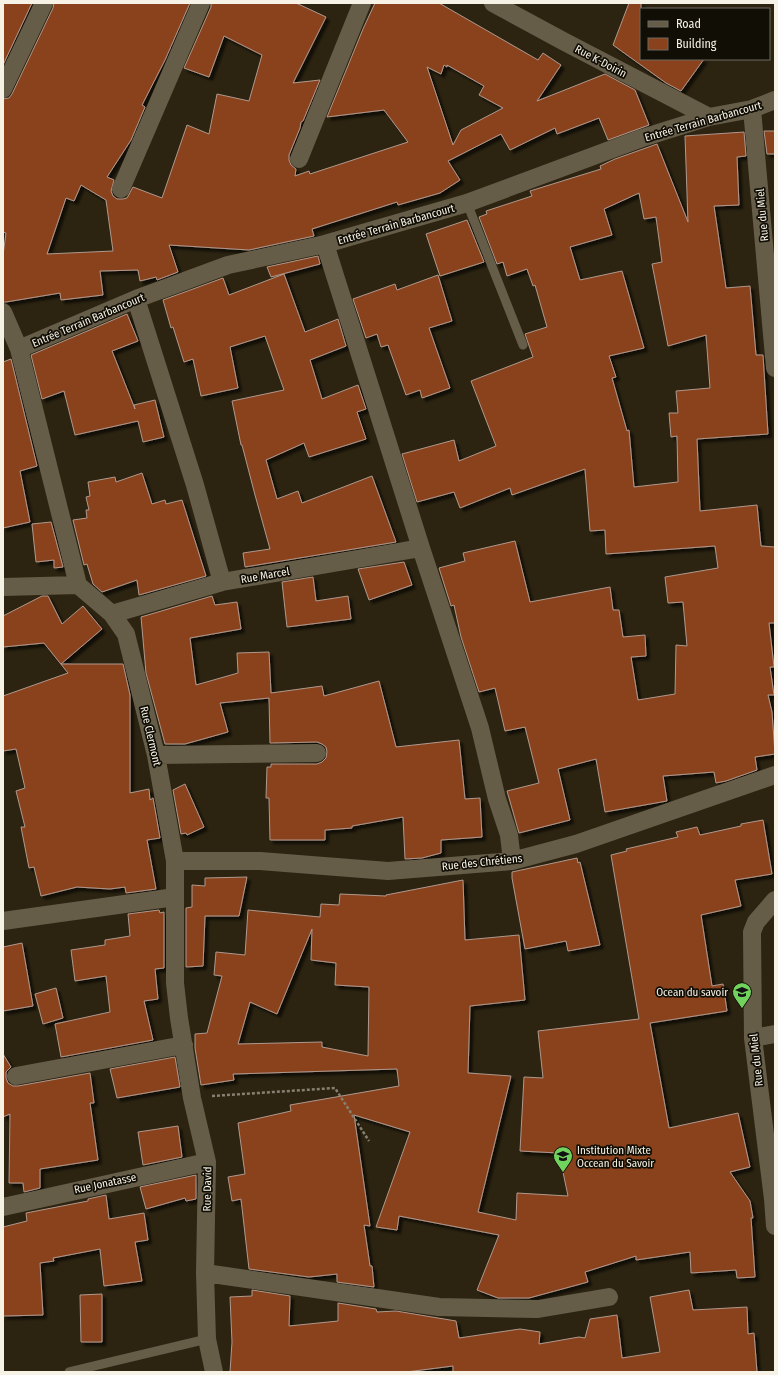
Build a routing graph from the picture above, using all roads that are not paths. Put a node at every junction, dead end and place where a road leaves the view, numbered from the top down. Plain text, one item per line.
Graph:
1 (44, 3) edge
2 (201, 3) edge
3 (362, 3) edge
4 (493, 3) edge
5 (3, 89) edge
6 (775, 100) edge
7 (752, 109) junction
8 (709, 117) junction
9 (299, 159) dead end
10 (120, 189) dead end
11 (467, 204) junction
12 (325, 244) junction
13 (136, 299) junction
14 (3, 312) edge
15 (522, 345) dead end
16 (19, 349) junction
17 (775, 368) edge
18 (421, 548) junction
19 (222, 582) junction
20 (78, 584) junction
21 (3, 587) edge
22 (112, 614) junction
23 (317, 753) dead end
24 (156, 755) junction
25 (775, 775) edge
26 (175, 861) junction
27 (512, 861) junction
28 (175, 897) junction
29 (775, 900) edge
30 (3, 921) edge
31 (175, 983) joint
32 (775, 1034) edge
33 (753, 1038) junction
34 (184, 1045) junction
35 (16, 1076) dead end
36 (207, 1162) junction
37 (774, 1199) edge
38 (3, 1206) edge
39 (775, 1226) edge
40 (205, 1273) junction
41 (609, 1297) dead end
42 (207, 1339) junction
43 (69, 1372) edge
44 (214, 1372) edge

1 - 5 street
2 - 10 street
3 - 9 street
4 - 8 street, Rue K-Doirin
6 - 7 street, Entrée Terrain Barbancourt
7 - 8 street, Entrée Terrain Barbancourt
7 - 17 street, Rue du Miel
8 - 11 street, Entrée Terrain Barbancourt
11 - 12 street, Entrée Terrain Barbancourt
11 - 15 lane
12 - 13 street, Entrée Terrain Barbancourt
12 - 18 street
13 - 16 street, Entrée Terrain Barbancourt
13 - 19 street
14 - 16 street
16 - 20 street
18 - 19 street, Rue Marcel
18 - 27 street
19 - 22 street, Rue Marcel
20 - 21 street
20 - 22 street, Rue Clermont
22 - 24 street, Rue Clermont
23 - 24 street
24 - 26 street, Rue Clermont
25 - 27 street, Rue des Chrétiens
26 - 27 street, Rue des Chrétiens
26 - 28 street, Rue Clermont
28 - 30 street
28 - 31 street, Rue Clermont
29 - 33 street, Rue du Miel
31 - 34 street, Rue David
32 - 33 street
33 - 37 street, Rue du Miel
34 - 35 street
34 - 36 street, Rue David
36 - 38 street, Rue Jonatasse
36 - 40 street, Rue David
37 - 39 street, Rue du Miel
40 - 41 street
40 - 42 street, Rue David
42 - 43 lane
42 - 44 street, Rue David

